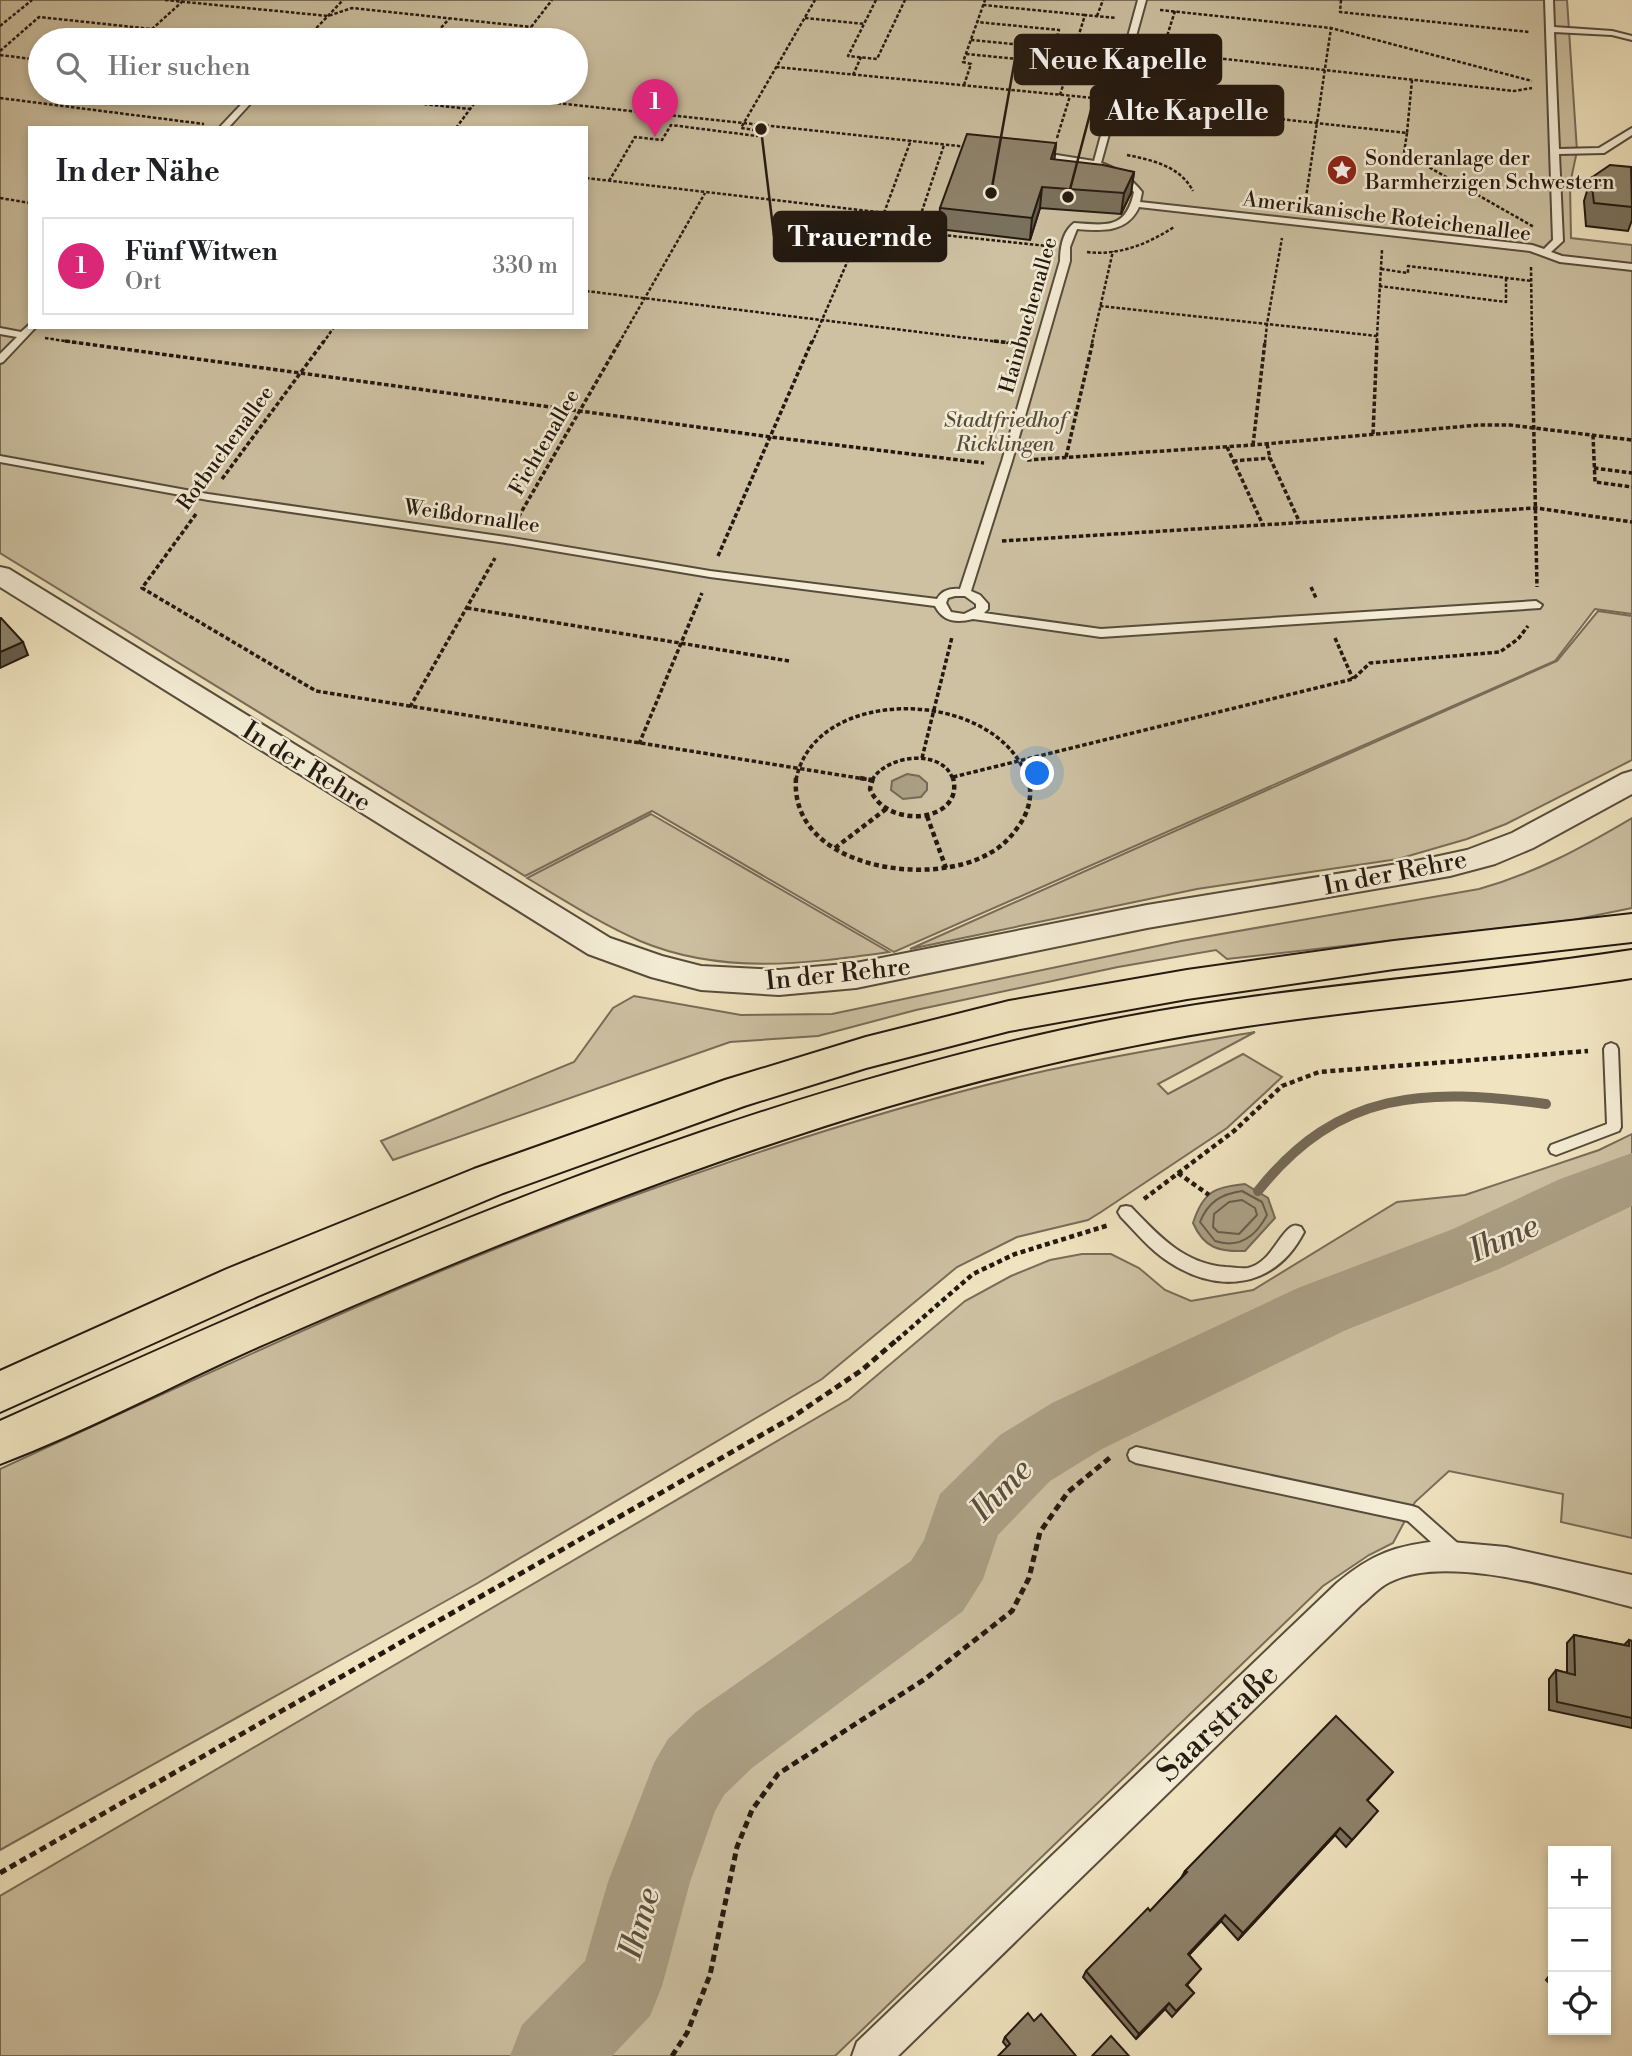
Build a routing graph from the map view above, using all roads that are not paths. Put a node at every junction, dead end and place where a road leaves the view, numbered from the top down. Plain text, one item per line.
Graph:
1 (1549, 0) edge
2 (1141, 4) edge
3 (1551, 31) junction
4 (1632, 38) edge
5 (245, 105) edge
6 (225, 126) edge
7 (1632, 131) edge
8 (972, 148) edge
9 (1555, 152) junction
10 (1097, 164) junction
11 (1137, 204) junction
12 (1545, 253) junction
13 (1632, 267) edge
14 (0, 331) edge
15 (28, 331) edge
16 (0, 360) edge
17 (0, 459) edge
18 (3, 581) edge
19 (965, 592) junction
20 (940, 603) junction
21 (1536, 605) road end
22 (976, 616) junction
23 (1632, 781) edge
24 (1632, 928) edge
25 (1632, 964) edge
26 (1611, 1049) road end
27 (1556, 1149) dead end
28 (1126, 1212) road end
29 (1296, 1232) dead end
30 (0, 1392) edge
31 (0, 1443) edge
32 (1136, 1455) road end
33 (1461, 1557) junction
34 (1632, 1591) edge
35 (871, 2056) edge

1 - 3 lane
2 - 10 lane
3 - 4 lane
3 - 9 lane
5 - 6 lane
7 - 9 lane
8 - 10 lane
9 - 12 lane
10 - 11 lane
11 - 12 lane, Amerikanische Roteichenallee
11 - 19 lane, Hainbuchenallee
12 - 13 lane, Amerikanische Roteichenallee
14 - 15 lane
15 - 16 lane
17 - 20 lane, Weißdornallee
18 - 23 street, In der Rehre
19 - 20 lane
19 - 22 lane
20 - 22 lane
21 - 22 lane
24 - 30 highway
25 - 31 highway
26 - 27 lane
28 - 29 lane
32 - 33 lane
33 - 34 street, Saarstraße
33 - 35 street, Saarstraße

